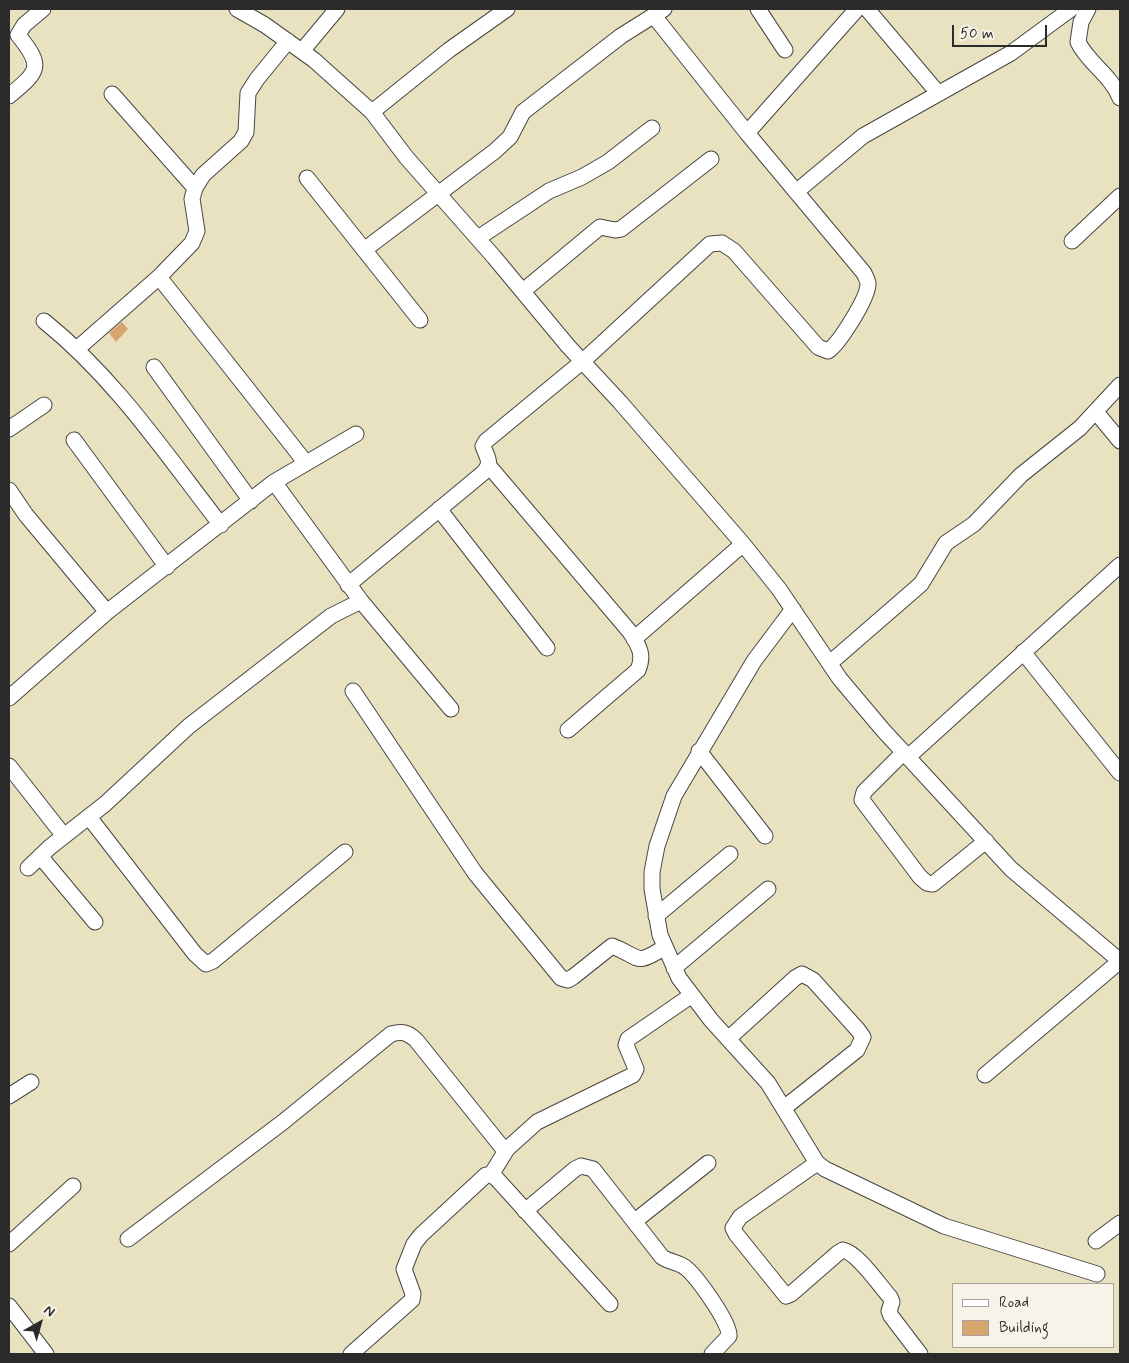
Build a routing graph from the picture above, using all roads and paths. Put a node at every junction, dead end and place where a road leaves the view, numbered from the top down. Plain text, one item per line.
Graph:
1 (43, 9) edge
2 (237, 9) edge
3 (337, 9) edge
4 (507, 9) edge
5 (758, 9) edge
6 (857, 9) edge
7 (867, 9) edge
8 (1071, 9) edge
9 (1088, 9) edge
10 (659, 12) edge
11 (288, 41) junction
12 (785, 50) dead end
13 (302, 51) junction
14 (938, 93) junction
15 (112, 94) dead end
16 (9, 96) edge
17 (1120, 98) edge
18 (372, 112) junction
19 (652, 128) dead end
20 (747, 133) junction
21 (711, 159) dead end
22 (307, 178) dead end
23 (195, 188) junction
24 (796, 192) junction
25 (439, 194) junction
26 (1120, 196) edge
27 (478, 238) junction
28 (1072, 241) dead end
29 (364, 250) junction
30 (159, 277) junction
31 (523, 291) junction
32 (420, 320) dead end
33 (44, 321) dead end
34 (78, 348) junction
35 (583, 361) junction
36 (154, 367) dead end
37 (1120, 385) edge
38 (44, 405) dead end
39 (1096, 412) junction
40 (9, 429) edge
41 (356, 434) dead end
42 (74, 440) dead end
43 (1120, 441) edge
44 (306, 463) junction
45 (489, 466) junction
46 (274, 482) junction
47 (9, 490) edge
48 (251, 501) junction
49 (439, 510) junction
50 (221, 525) junction
51 (743, 544) junction
52 (1120, 565) edge
53 (166, 567) junction
54 (348, 585) junction
55 (362, 601) junction
56 (793, 610) junction
57 (107, 612) junction
58 (634, 639) junction
59 (547, 648) dead end
60 (1022, 652) junction
61 (830, 663) junction
62 (353, 691) dead end
63 (9, 698) edge
64 (451, 709) dead end
65 (568, 730) dead end
66 (699, 751) junction
67 (906, 755) junction
68 (9, 766) edge
69 (1120, 773) edge
70 (89, 817) junction
71 (64, 836) junction
72 (765, 836) dead end
73 (986, 841) junction
74 (344, 852) dead end
75 (730, 854) dead end
76 (40, 856) junction
77 (28, 868) dead end
78 (768, 890) dead end
79 (656, 916) junction
80 (96, 922) dead end
81 (665, 947) junction
82 (1120, 961) edge
83 (674, 968) junction
84 (692, 995) junction
85 (728, 1039) junction
86 (985, 1075) dead end
87 (31, 1082) dead end
88 (9, 1096) edge
89 (784, 1108) junction
90 (507, 1149) junction
91 (708, 1163) dead end
92 (817, 1163) junction
93 (491, 1174) junction
94 (73, 1186) dead end
95 (525, 1211) junction
96 (635, 1221) junction
97 (1120, 1223) edge
98 (128, 1239) dead end
99 (10, 1240) edge
100 (1096, 1241) dead end
101 (1097, 1274) dead end
102 (610, 1304) dead end
103 (9, 1306) edge
104 (46, 1354) edge
105 (351, 1354) edge
106 (712, 1354) edge
107 (920, 1354) edge

1 - 16 street
2 - 11 street
3 - 13 street
4 - 18 street
5 - 12 street
6 - 20 street
7 - 14 street
8 - 14 street
9 - 17 street
10 - 20 street
10 - 25 street
11 - 13 street
11 - 23 street
13 - 18 street
14 - 24 street
15 - 23 street
18 - 25 street
19 - 27 street
20 - 24 street
21 - 31 street
22 - 29 street
23 - 30 street
24 - 35 street
25 - 27 street
25 - 29 street
26 - 28 street
27 - 31 street
29 - 32 street
30 - 34 street
30 - 44 street
31 - 35 street
33 - 34 street
34 - 50 street
35 - 45 street
35 - 51 street
36 - 48 street
37 - 39 street
38 - 40 street
39 - 43 street
39 - 61 street
41 - 44 street
42 - 53 street
44 - 46 street
45 - 49 street
45 - 58 street
46 - 48 street
46 - 54 street
47 - 57 street
48 - 50 street
49 - 54 street
49 - 59 street
50 - 53 street
51 - 56 street
51 - 58 street
52 - 60 street
53 - 57 street
54 - 55 street
55 - 64 street
55 - 70 street
56 - 61 street
56 - 66 street
57 - 63 street
58 - 65 street
60 - 67 street
60 - 69 street
61 - 67 street
62 - 81 street
66 - 72 street
66 - 79 street
67 - 73 street
67 - 73 street
68 - 71 street
70 - 71 street
70 - 74 street
71 - 76 street
73 - 82 street
75 - 79 street
76 - 77 street
76 - 80 street
78 - 83 street
79 - 81 street
81 - 83 street
82 - 86 street
83 - 84 street
84 - 85 street
84 - 90 street
85 - 89 street
85 - 89 street
87 - 88 street
89 - 92 street
90 - 93 street
90 - 98 street
91 - 96 street
92 - 101 street
92 - 107 street
93 - 95 street
93 - 105 street
94 - 99 street
95 - 96 street
95 - 102 street
96 - 106 street
97 - 100 street
103 - 104 street

